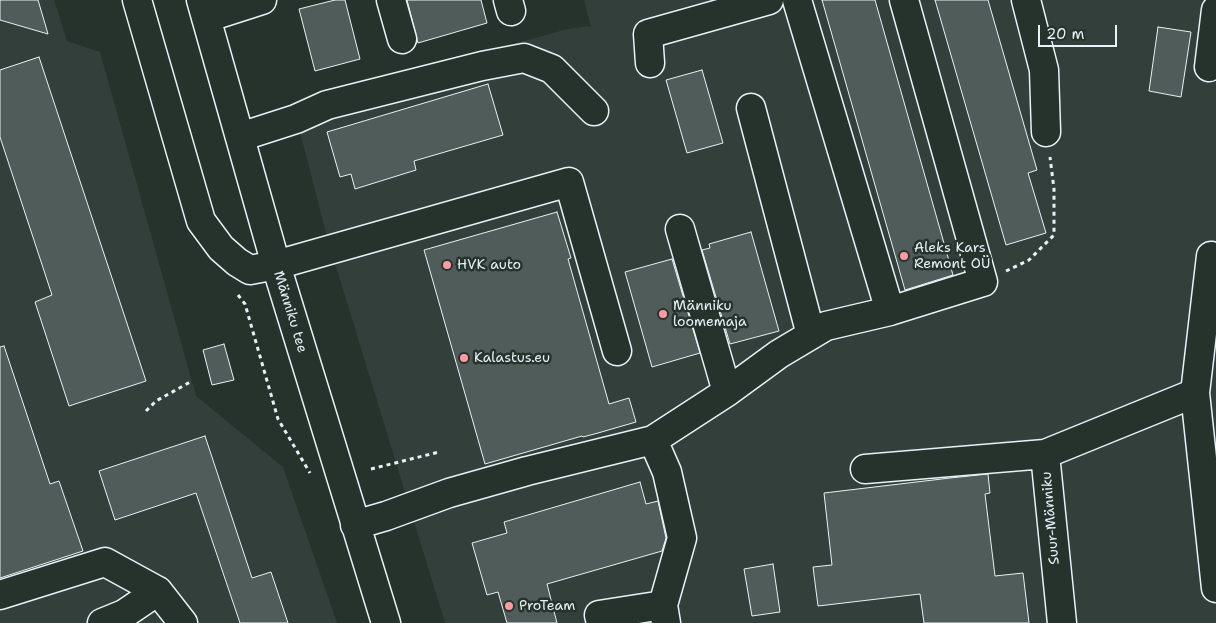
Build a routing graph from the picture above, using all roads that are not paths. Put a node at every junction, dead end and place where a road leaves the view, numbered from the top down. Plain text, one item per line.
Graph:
1 (136, 0) edge
2 (262, 0) edge
3 (391, 0) edge
4 (769, 0) edge
5 (797, 0) edge
6 (904, 0) edge
7 (1026, 0) edge
8 (204, 9) edge
9 (1216, 10) edge
10 (402, 39) dead end
11 (650, 62) dead end
12 (1209, 67) dead end
13 (751, 108) dead end
14 (594, 111) dead end
15 (1046, 132) road end
16 (240, 137) junction
17 (680, 229) dead end
18 (1211, 256) dead end
19 (276, 265) junction
20 (890, 311) junction
21 (811, 336) junction
22 (618, 351) dead end
23 (726, 392) junction
24 (1194, 393) junction
25 (653, 440) junction
26 (1045, 454) junction
27 (865, 469) dead end
28 (355, 525) junction
29 (1216, 588) edge
30 (158, 591) junction
31 (0, 595) edge
32 (664, 614) edge
33 (102, 623) edge
34 (183, 623) edge
35 (386, 623) edge
36 (601, 623) edge
37 (1062, 623) edge

1 - 19 street
2 - 8 street
3 - 10 street
4 - 11 street
5 - 20 street
6 - 20 street
7 - 15 street
8 - 16 street, Männiku tee
9 - 12 street
13 - 21 street
14 - 16 street
16 - 19 street, Männiku tee
17 - 23 street
18 - 24 street
19 - 22 street
19 - 28 street, Männiku tee
20 - 21 street
21 - 23 street
23 - 25 street
24 - 26 street, Suur-Männiku
24 - 29 street
25 - 28 street
25 - 32 street
26 - 27 street
26 - 37 street, Suur-Männiku
28 - 35 street, Männiku tee
30 - 31 street
30 - 33 street
30 - 34 street
32 - 36 street

